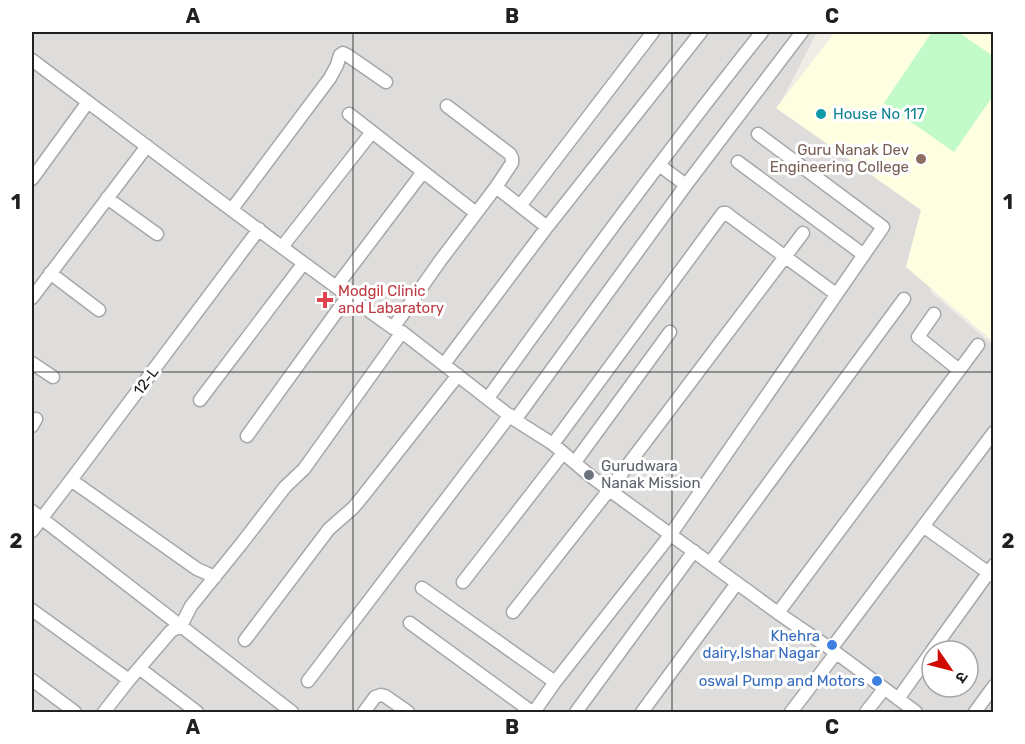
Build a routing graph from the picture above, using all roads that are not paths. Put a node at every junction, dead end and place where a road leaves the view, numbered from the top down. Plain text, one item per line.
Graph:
1 (653, 32) edge
2 (701, 32) edge
3 (762, 32) edge
4 (802, 32) edge
5 (32, 60) edge
6 (386, 82) dead end
7 (88, 102) junction
8 (447, 106) dead end
9 (349, 114) dead end
10 (372, 132) junction
11 (758, 134) dead end
12 (147, 146) junction
13 (738, 162) dead end
14 (659, 165) junction
15 (423, 172) junction
16 (32, 179) edge
17 (686, 185) junction
18 (496, 187) junction
19 (107, 198) junction
20 (520, 206) junction
21 (232, 209) junction
22 (476, 213) junction
23 (547, 227) junction
24 (259, 229) junction
25 (803, 233) dead end
26 (157, 234) dead end
27 (282, 247) junction
28 (864, 255) junction
29 (785, 258) junction
30 (303, 264) junction
31 (50, 273) junction
32 (336, 287) junction
33 (836, 294) junction
34 (348, 296) junction
35 (32, 298) edge
36 (904, 299) dead end
37 (99, 310) dead end
38 (934, 314) dead end
39 (398, 330) junction
40 (670, 332) dead end
41 (978, 345) dead end
42 (32, 363) edge
43 (444, 364) junction
44 (959, 370) junction
45 (458, 375) junction
46 (53, 377) dead end
47 (488, 398) junction
48 (201, 400) dead end
49 (512, 418) junction
50 (993, 432) edge
51 (247, 436) dead end
52 (558, 448) junction
53 (575, 462) junction
54 (71, 480) junction
55 (609, 490) junction
56 (36, 515) edge
57 (924, 526) junction
58 (32, 531) edge
59 (671, 534) junction
60 (694, 551) junction
61 (710, 563) junction
62 (992, 571) edge
63 (214, 577) junction
64 (463, 582) dead end
65 (737, 583) junction
66 (422, 588) dead end
67 (32, 610) edge
68 (513, 612) dead end
69 (778, 613) junction
70 (410, 623) dead end
71 (181, 626) junction
72 (941, 639) edge
73 (245, 640) dead end
74 (833, 651) junction
75 (139, 668) junction
76 (920, 668) edge
77 (32, 680) edge
78 (129, 680) junction
79 (308, 681) dead end
80 (555, 682) junction
81 (993, 686) edge
82 (884, 689) junction
83 (898, 699) junction
84 (75, 712) edge
85 (104, 712) edge
86 (197, 712) edge
87 (292, 712) edge
88 (364, 712) edge
89 (408, 712) edge
90 (533, 712) edge
91 (576, 712) edge
92 (642, 712) edge
93 (791, 712) edge
94 (866, 712) edge
95 (916, 712) edge
96 (975, 712) edge

1 - 20 street
2 - 23 street
3 - 14 street
4 - 17 street
5 - 7 street
6 - 21 street
7 - 12 street
7 - 16 street
8 - 18 street
9 - 10 street
10 - 15 street
10 - 27 street
11 - 28 street
12 - 19 street
12 - 21 street
13 - 28 street
14 - 17 street
14 - 47 street
15 - 22 street
15 - 32 street
17 - 49 street
18 - 20 street
18 - 22 street
19 - 26 street
19 - 31 street
20 - 23 street
21 - 24 street
22 - 39 street
23 - 43 street
24 - 27 street
24 - 54 street, 12-L
25 - 29 street
27 - 30 street
28 - 33 street
29 - 33 street
29 - 52 street
29 - 55 street
30 - 32 street
30 - 48 street
31 - 35 street
31 - 37 street
32 - 34 street
33 - 59 street
34 - 39 street
34 - 51 street
36 - 61 street
38 - 44 street
39 - 43 street
39 - 63 street
40 - 53 street
41 - 44 street
42 - 46 street
43 - 45 street
44 - 69 street
45 - 47 street
45 - 73 street
47 - 49 street
49 - 52 street
49 - 79 street
50 - 57 street
52 - 53 street
52 - 64 street
53 - 55 street
54 - 56 street, 12-L
54 - 63 street
55 - 59 street
55 - 68 street
56 - 58 street, 12-L
56 - 71 street
57 - 62 street
57 - 74 street
59 - 60 street
59 - 80 street
60 - 61 street
60 - 91 street
61 - 65 street
62 - 72 street
63 - 71 street
65 - 69 street
65 - 92 street
66 - 80 street
67 - 78 street
69 - 74 street
70 - 90 street
71 - 75 street
71 - 87 street
74 - 82 street
74 - 93 street
75 - 78 street
75 - 86 street
76 - 83 street
77 - 84 street
78 - 85 street
80 - 90 street
81 - 96 street
82 - 83 street
82 - 94 street
83 - 95 street
88 - 89 street

